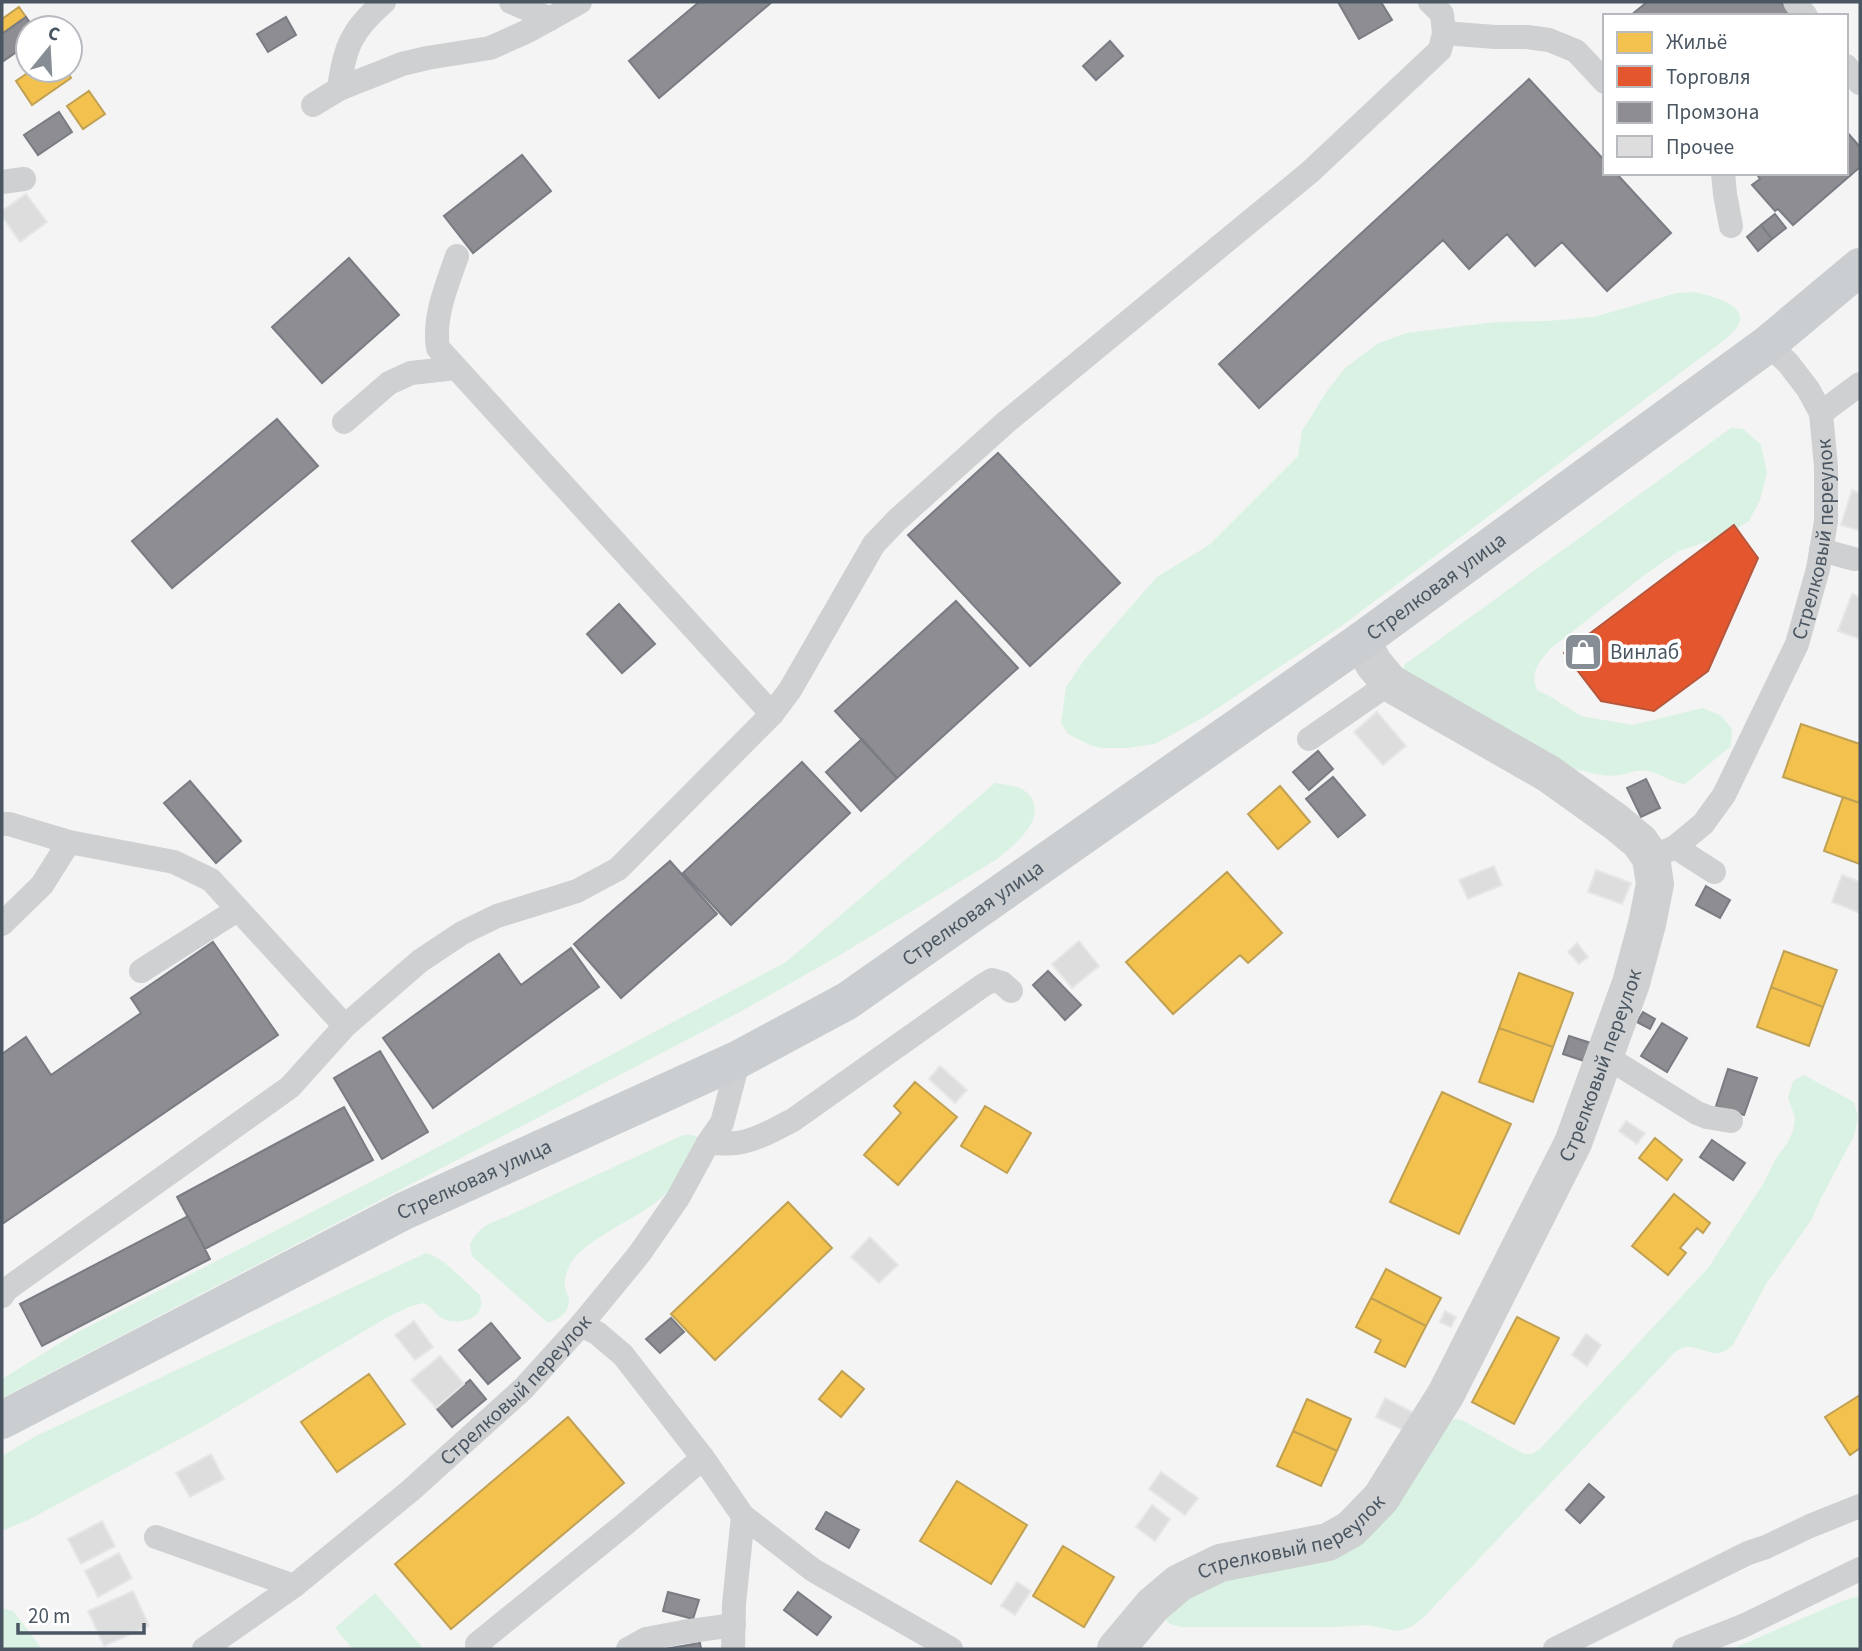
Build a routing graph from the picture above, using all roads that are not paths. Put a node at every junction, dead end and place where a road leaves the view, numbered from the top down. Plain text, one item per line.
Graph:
1 (384, 2) edge
2 (511, 2) edge
3 (580, 2) edge
4 (1430, 2) edge
5 (550, 19) junction
6 (1444, 33) junction
7 (1848, 68) edge
8 (1603, 80) edge
9 (1860, 83) edge
10 (339, 89) junction
11 (313, 105) dead end
12 (1724, 175) edge
13 (1731, 226) dead end
14 (457, 256) dead end
15 (1860, 267) edge
16 (1768, 344) junction
17 (456, 368) junction
18 (1860, 384) edge
19 (1821, 413) junction
20 (344, 422) dead end
21 (1821, 550) junction
22 (1854, 559) dead end
23 (1361, 640) junction
24 (1390, 683) junction
25 (772, 714) junction
26 (1309, 739) dead end
27 (2, 824) edge
28 (69, 842) junction
29 (1663, 853) junction
30 (1714, 872) dead end
31 (237, 910) junction
32 (2, 923) edge
33 (141, 971) dead end
34 (1011, 991) dead end
35 (345, 1026) junction
36 (1605, 1056) junction
37 (739, 1059) junction
38 (1731, 1121) dead end
39 (708, 1143) junction
40 (2, 1296) edge
41 (581, 1325) junction
42 (2, 1420) edge
43 (703, 1458) junction
44 (1860, 1506) edge
45 (743, 1516) junction
46 (156, 1537) dead end
47 (1860, 1569) edge
48 (294, 1586) junction
49 (734, 1637) edge
50 (477, 1644) dead end
51 (204, 1649) edge
52 (628, 1649) edge
53 (951, 1649) edge
54 (1116, 1649) edge
55 (1555, 1649) edge
56 (1684, 1649) edge

1 - 10 lane
2 - 5 lane
3 - 5 lane
4 - 6 lane
5 - 10 lane
6 - 8 lane
6 - 25 lane
7 - 9 lane
10 - 11 lane
12 - 13 lane
14 - 17 lane
15 - 16 main road, Стрелковая улица
16 - 19 lane, Стрелковый переулок
16 - 23 main road, Стрелковая улица
17 - 20 lane
17 - 25 lane
18 - 19 lane
19 - 21 lane, Стрелковый переулок
21 - 22 lane
21 - 29 lane, Стрелковый переулок
23 - 24 street
23 - 37 main road, Стрелковая улица
24 - 26 lane
24 - 29 street
25 - 35 lane
27 - 28 lane
28 - 31 lane
28 - 32 lane
29 - 30 lane
29 - 36 street, Стрелковый переулок
31 - 33 lane
31 - 35 lane
34 - 39 lane
35 - 40 lane
36 - 38 lane
36 - 54 street, Стрелковый переулок
37 - 39 lane, Стрелковый переулок
37 - 42 main road, Стрелковая улица
39 - 41 lane, Стрелковый переулок
41 - 43 lane
41 - 48 lane, Стрелковый переулок
43 - 45 lane
43 - 50 lane
44 - 55 lane
45 - 49 lane
45 - 53 lane
46 - 48 lane
47 - 56 lane
48 - 51 lane, Стрелковый переулок
49 - 52 lane

